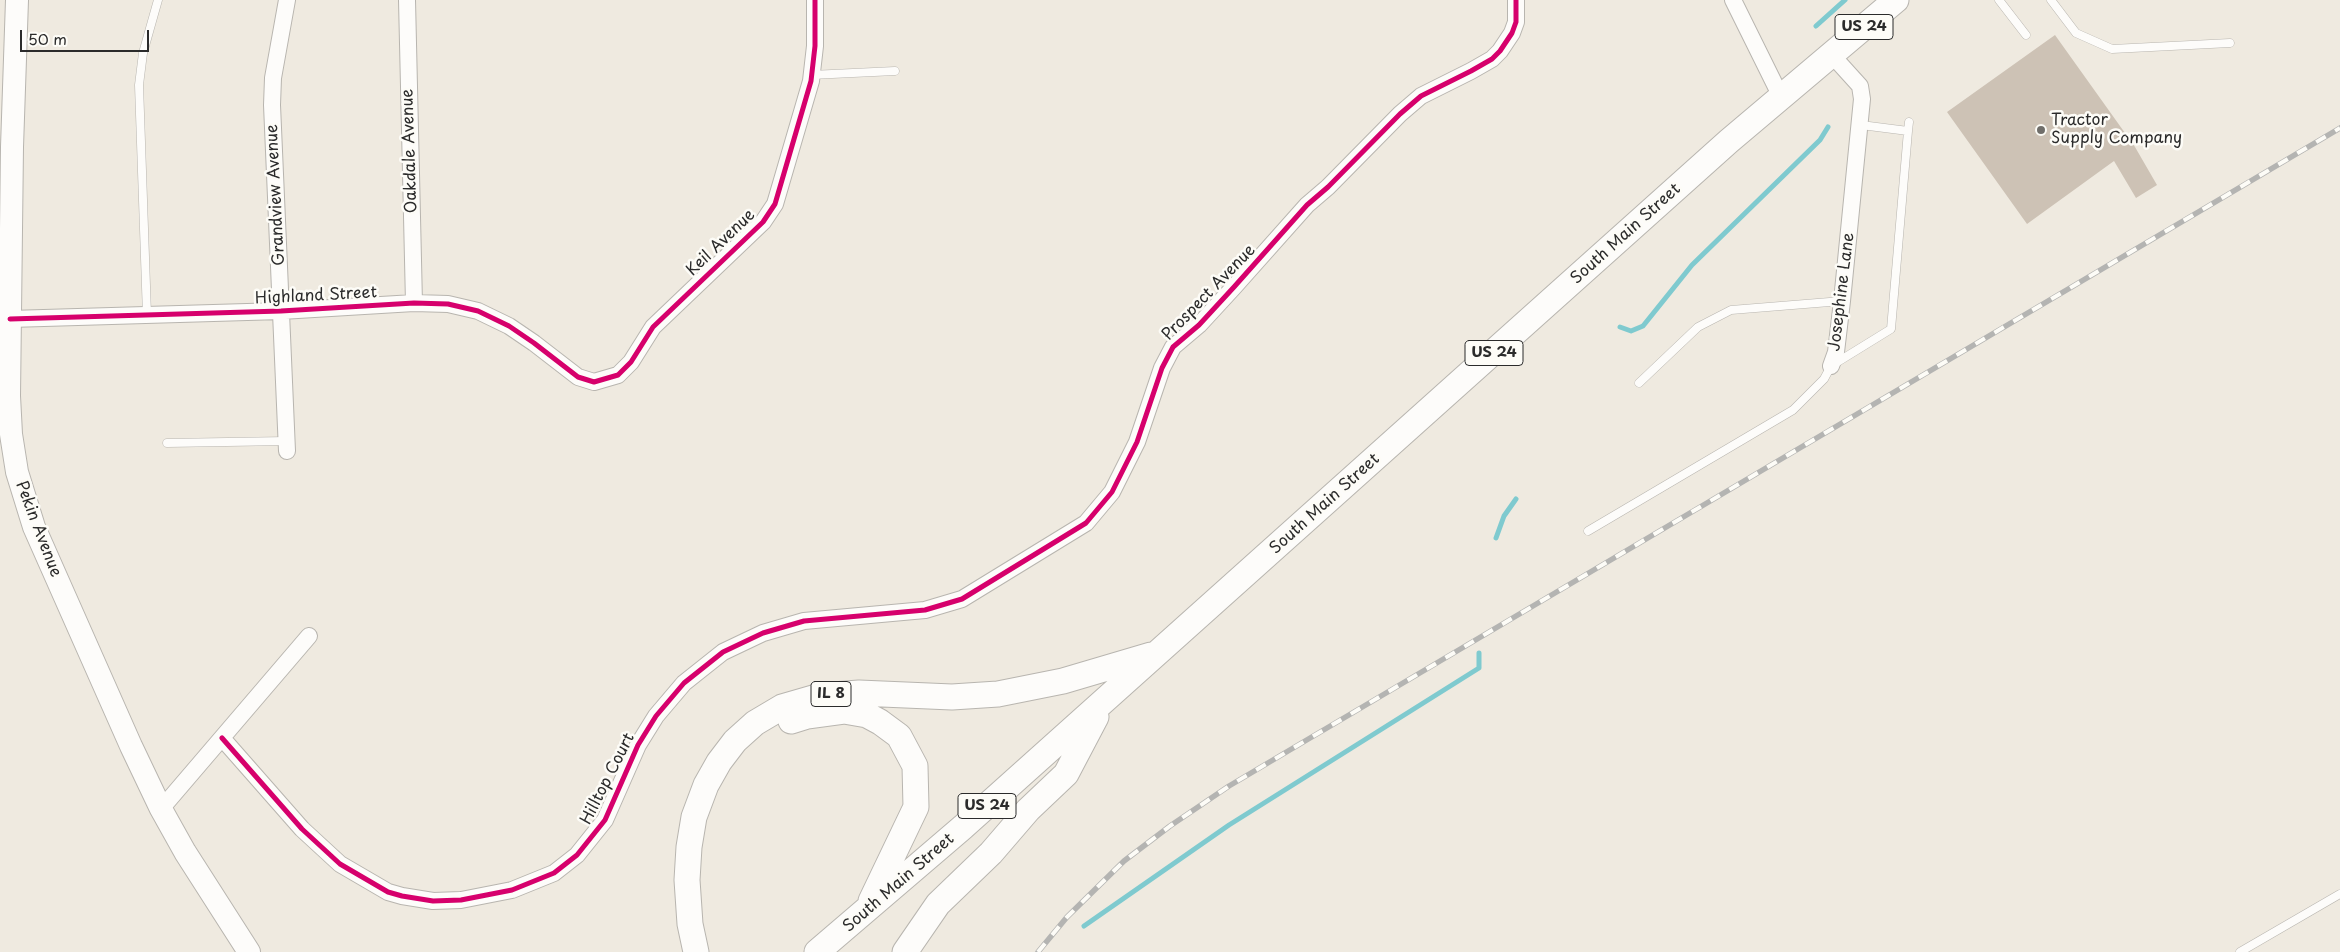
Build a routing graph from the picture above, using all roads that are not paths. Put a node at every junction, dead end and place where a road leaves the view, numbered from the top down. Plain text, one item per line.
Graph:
1 (17, 0) edge
2 (158, 0) edge
3 (287, 0) edge
4 (407, 0) edge
5 (815, 0) edge
6 (1516, 0) edge
7 (1733, 0) edge
8 (1896, 0) edge
9 (1999, 0) edge
10 (2051, 0) edge
11 (2026, 35) dead end
12 (2230, 43) dead end
13 (1831, 54) junction
14 (895, 71) dead end
15 (811, 75) junction
16 (1781, 97) junction
17 (1861, 125) junction
18 (1842, 300) junction
19 (414, 303) junction
20 (281, 311) junction
21 (147, 314) junction
22 (10, 319) junction
23 (1831, 366) junction
24 (601, 381) joint
25 (1639, 383) dead end
26 (167, 443) dead end
27 (287, 446) joint
28 (1588, 530) dead end
29 (309, 636) dead end
30 (1158, 653) junction
31 (684, 682) joint
32 (1105, 701) junction
33 (222, 738) junction
34 (161, 808) junction
35 (2340, 894) edge
36 (867, 910) junction
37 (706, 951) edge
38 (248, 952) edge
39 (817, 952) edge
40 (905, 952) edge
41 (2240, 952) edge

1 - 22 street, Pekin Avenue
2 - 21 lane
3 - 20 street, Grandview Avenue
4 - 19 street, Oakdale Avenue
5 - 15 street, Keil Avenue
6 - 31 street, Prospect Avenue
7 - 16 street
8 - 13 main road, US 24
9 - 11 lane
10 - 12 lane
13 - 16 main road, South Main Street / US 24
13 - 17 street, Josephine Lane
14 - 15 lane
15 - 24 street, Keil Avenue
16 - 30 main road, South Main Street / US 24
17 - 18 street, Josephine Lane
17 - 23 lane
18 - 23 street, Josephine Lane
18 - 25 lane
19 - 20 street, Highland Street
19 - 24 street, Highland Street
20 - 21 street, Highland Street
20 - 27 street, Grandview Avenue
21 - 22 street, Highland Street
22 - 34 street, Pekin Avenue
23 - 28 lane, Josephine Lane
26 - 27 lane
29 - 33 street
30 - 32 main road, South Main Street / US 24
30 - 37 main road, IL 8
31 - 33 street, Hilltop Court
32 - 36 main road, South Main Street / US 24
32 - 40 main road
33 - 34 street
34 - 38 street, Pekin Avenue
35 - 41 lane
36 - 37 main road, IL 8
36 - 39 main road, South Main Street / US 24

